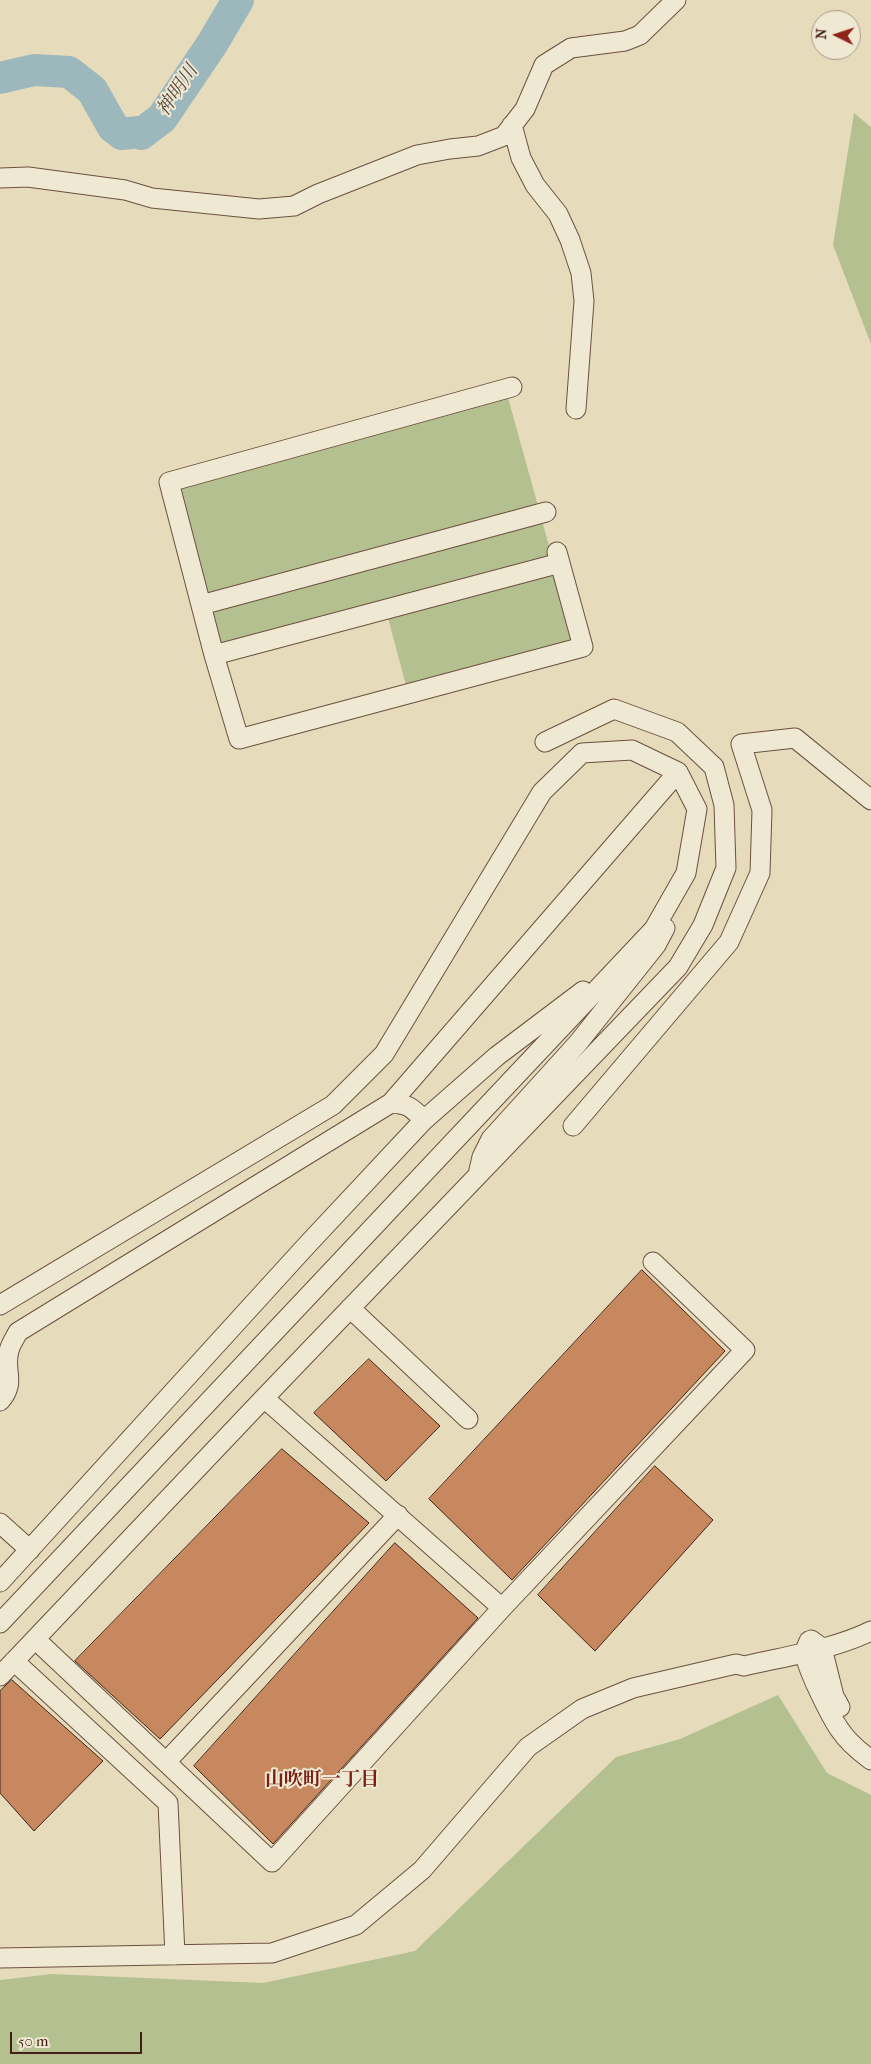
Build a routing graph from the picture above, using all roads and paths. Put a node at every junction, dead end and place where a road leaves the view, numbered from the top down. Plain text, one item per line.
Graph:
1 (676, 0) edge
2 (512, 125) junction
3 (0, 178) edge
4 (512, 387) dead end
5 (576, 409) dead end
6 (546, 512) dead end
7 (201, 605) junction
8 (214, 655) junction
9 (545, 742) dead end
10 (678, 772) junction
11 (871, 800) edge
12 (686, 873) junction
13 (624, 961) junction
14 (391, 1103) junction
15 (424, 1120) junction
16 (574, 1126) dead end
17 (479, 1174) junction
18 (654, 1262) dead end
19 (0, 1304) edge
20 (350, 1308) junction
21 (264, 1398) junction
22 (0, 1401) edge
23 (468, 1419) dead end
24 (398, 1515) junction
25 (0, 1523) edge
26 (30, 1550) junction
27 (0, 1582) edge
28 (502, 1608) junction
29 (871, 1620) edge
30 (0, 1623) edge
31 (871, 1631) edge
32 (35, 1639) junction
33 (812, 1646) junction
34 (14, 1661) junction
35 (0, 1676) edge
36 (871, 1747) edge
37 (871, 1760) edge
38 (166, 1762) junction
39 (175, 1955) junction
40 (0, 1958) edge

1 - 2 street
2 - 3 street
2 - 5 street
4 - 7 street
6 - 7 street
7 - 8 street
8 - 8 street
9 - 17 street
10 - 12 street
10 - 14 street
10 - 19 street
11 - 16 street
12 - 13 street
12 - 17 street
13 - 15 street
13 - 30 street
14 - 15 street
14 - 22 street
15 - 26 street
17 - 20 street
18 - 28 street
20 - 21 street
20 - 23 street
21 - 24 street
21 - 32 street
24 - 28 street
24 - 38 street
25 - 26 street
26 - 27 street
28 - 38 street
29 - 33 street
31 - 33 street
32 - 34 street
32 - 38 street
33 - 36 street
33 - 37 street
33 - 39 street
34 - 35 street
34 - 39 street
39 - 40 street

